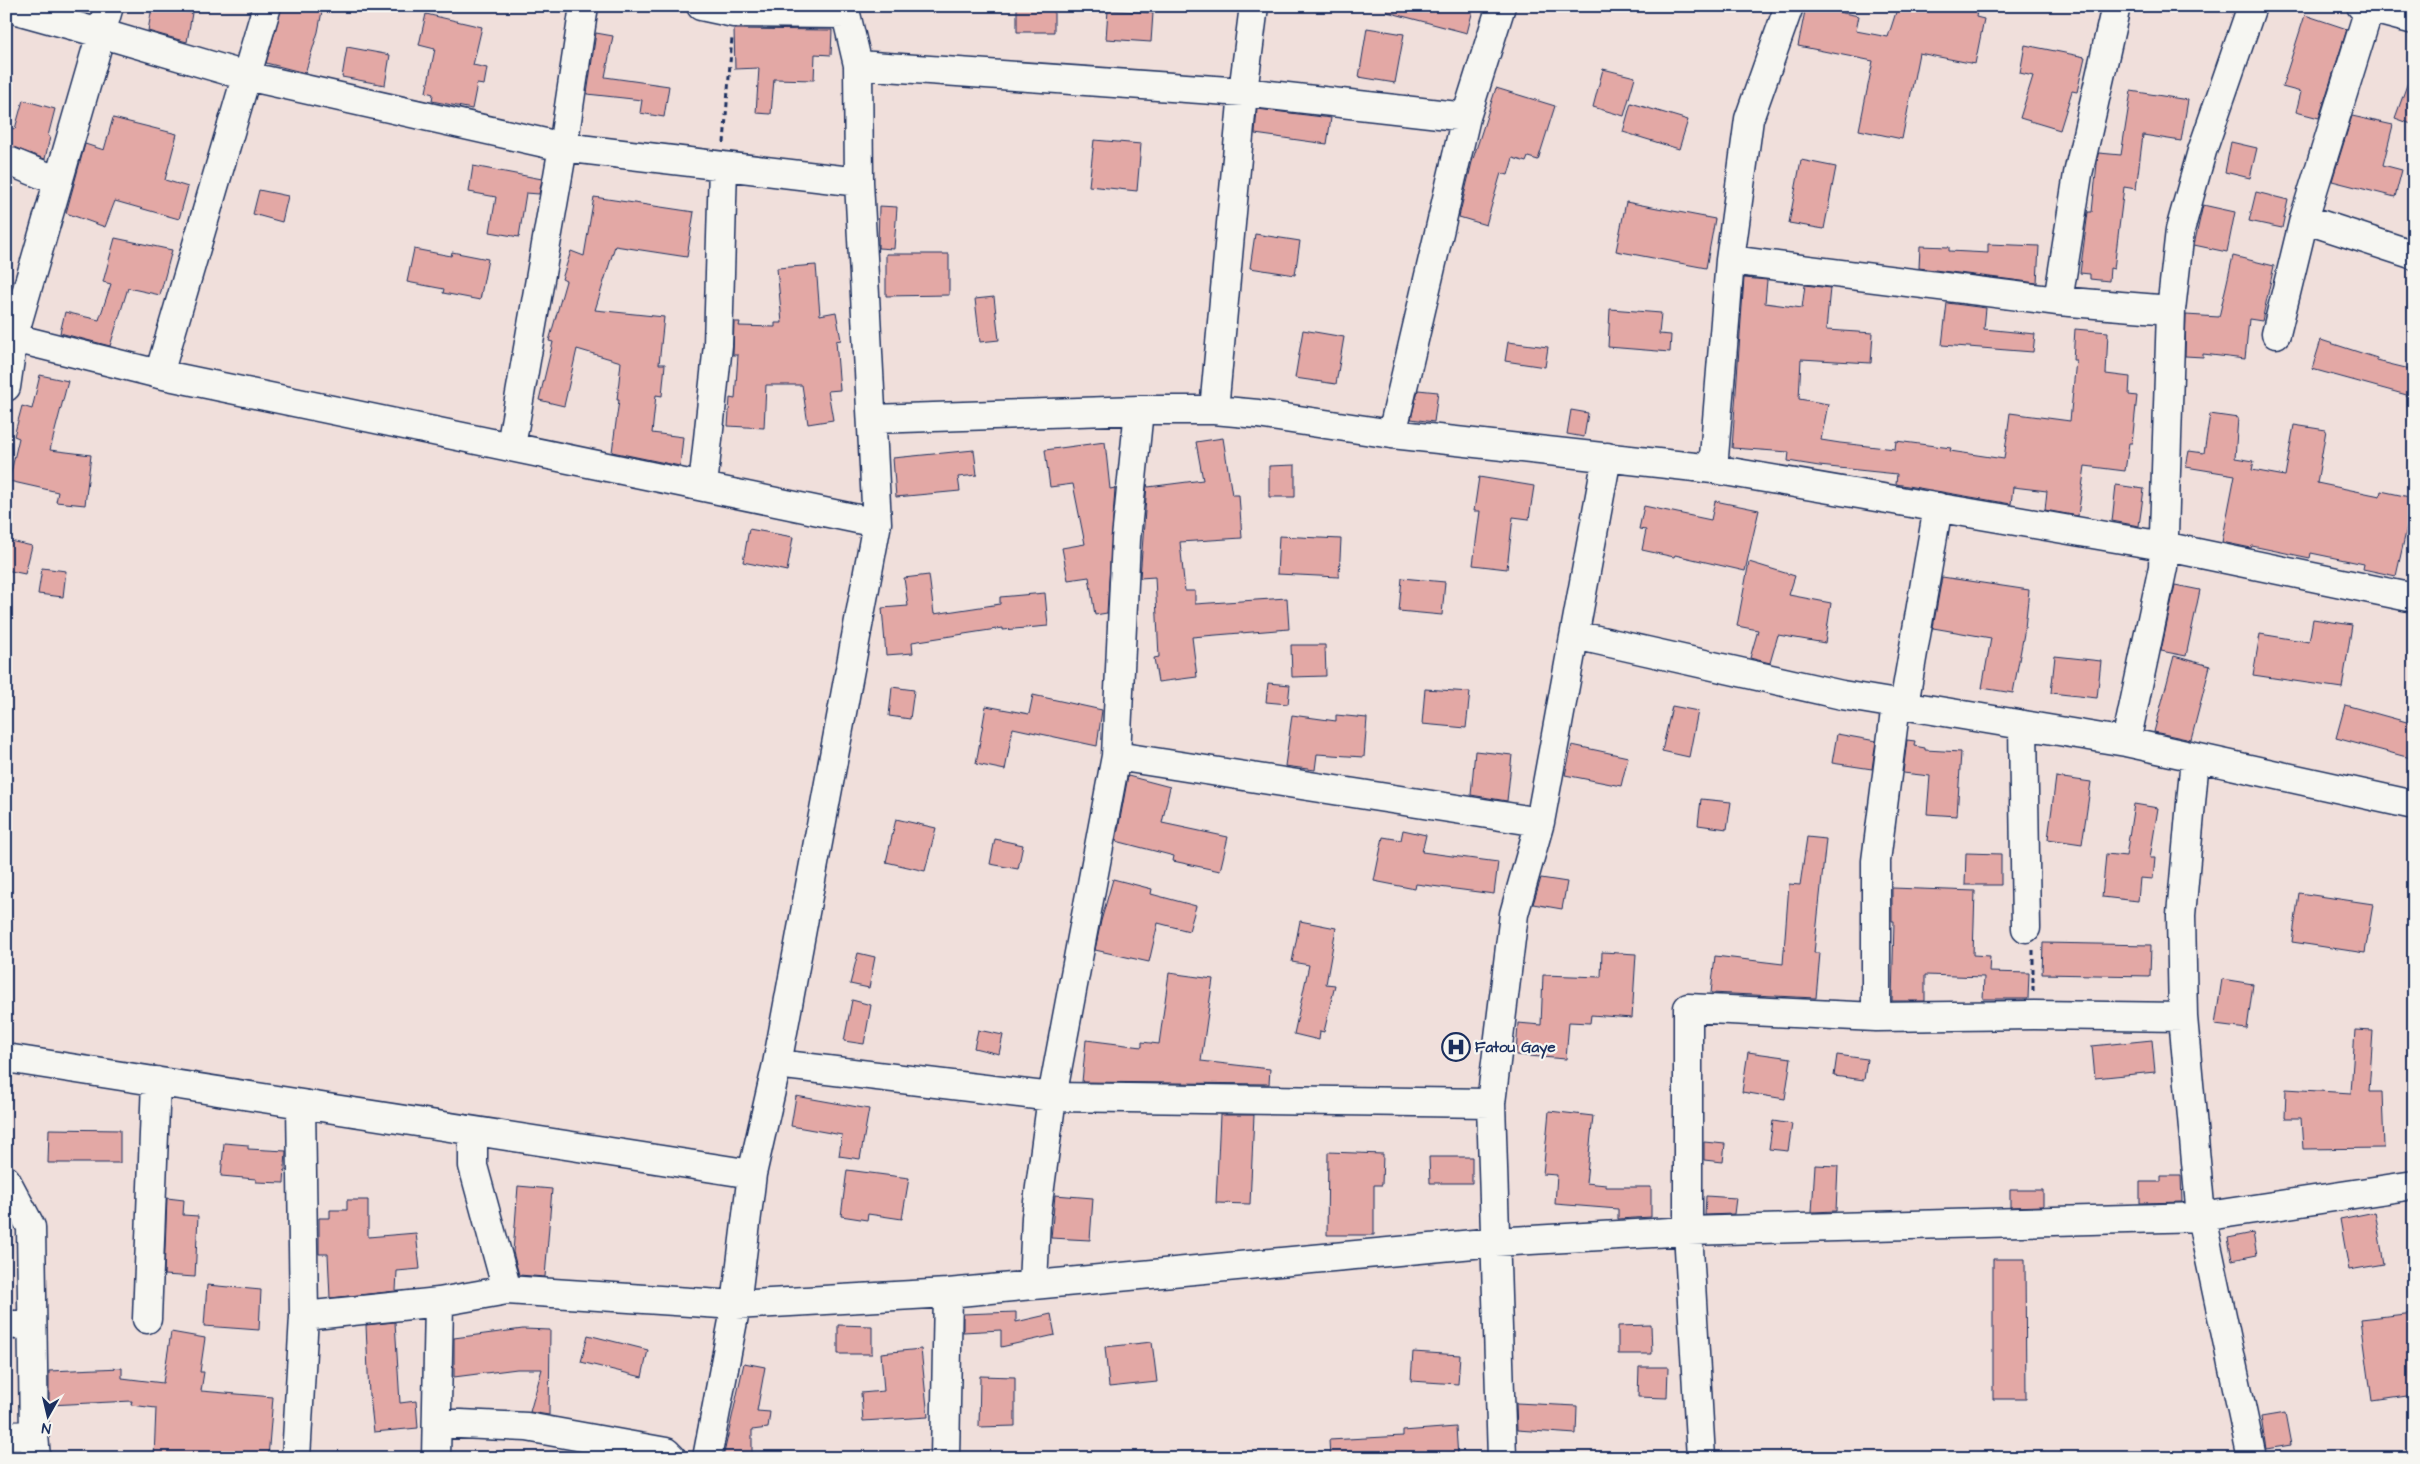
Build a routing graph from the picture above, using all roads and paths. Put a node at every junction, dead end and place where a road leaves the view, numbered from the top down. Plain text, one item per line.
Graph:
1 (109, 6) edge
2 (267, 6) edge
3 (584, 6) edge
4 (701, 6) edge
5 (1254, 6) edge
6 (1501, 6) edge
7 (1789, 6) edge
8 (2116, 6) edge
9 (2252, 6) edge
10 (6, 7) edge
11 (2367, 7) edge
12 (846, 10) edge
13 (734, 13) junction
14 (2414, 20) edge
15 (100, 32) junction
16 (858, 65) junction
17 (246, 76) junction
18 (1243, 92) junction
19 (1466, 117) junction
20 (564, 147) junction
21 (6, 160) edge
22 (723, 166) junction
23 (58, 182) junction
24 (859, 182) junction
25 (2304, 219) junction
26 (2414, 255) edge
27 (1730, 260) junction
28 (2058, 301) junction
29 (2171, 310) junction
30 (2276, 334) dead end
31 (10, 337) edge
32 (159, 374) junction
33 (6, 387) edge
34 (1139, 410) junction
35 (1214, 410) junction
36 (873, 419) junction
37 (1392, 434) junction
38 (511, 446) junction
39 (1607, 457) junction
40 (1713, 469) junction
41 (703, 486) junction
42 (1938, 507) junction
43 (877, 522) junction
44 (2163, 546) junction
45 (2414, 598) edge
46 (1575, 635) junction
47 (1900, 704) junction
48 (2023, 725) junction
49 (2126, 742) junction
50 (1116, 756) junction
51 (2195, 758) junction
52 (2414, 805) edge
53 (1540, 822) junction
54 (2026, 928) joint
55 (2034, 1014) junction
56 (1876, 1017) junction
57 (2183, 1017) junction
58 (6, 1058) edge
59 (777, 1064) junction
60 (156, 1081) junction
61 (1052, 1097) junction
62 (1491, 1103) junction
63 (301, 1104) junction
64 (473, 1131) junction
65 (752, 1174) junction
66 (6, 1180) edge
67 (2414, 1185) edge
68 (2201, 1217) junction
69 (1688, 1231) junction
70 (1495, 1242) junction
71 (1033, 1285) junction
72 (507, 1290) junction
73 (948, 1292) junction
74 (438, 1302) junction
75 (736, 1305) junction
76 (304, 1316) junction
77 (147, 1319) dead end
78 (19, 1325) edge
79 (438, 1423) junction
80 (6, 1436) edge
81 (35, 1446) edge
82 (296, 1458) edge
83 (436, 1458) edge
84 (672, 1458) edge
85 (707, 1458) edge
86 (945, 1458) edge
87 (1502, 1458) edge
88 (1701, 1458) edge
89 (2252, 1458) edge

1 - 15 street
2 - 17 street
3 - 20 street
4 - 13 street
5 - 18 street
6 - 19 street
7 - 27 street
8 - 28 street
9 - 29 street
10 - 15 street
11 - 14 street
11 - 25 street
12 - 13 street
12 - 16 street
13 - 22 path
15 - 17 street
15 - 23 street
16 - 18 street
16 - 24 street
17 - 20 street
17 - 32 street
18 - 19 street
18 - 35 street
19 - 37 street
20 - 22 street
20 - 38 street
21 - 23 street
22 - 24 street
22 - 41 street
23 - 31 street
24 - 36 street
25 - 26 street
25 - 30 street
27 - 28 street
27 - 40 street
28 - 29 street
29 - 44 street
31 - 32 street
31 - 33 street
32 - 38 street
34 - 35 street
34 - 36 street
34 - 50 street
35 - 37 street
36 - 43 street
37 - 39 street
38 - 41 street
39 - 40 street
39 - 46 street
40 - 42 street
41 - 43 street
42 - 44 street
42 - 47 street
43 - 59 street
44 - 45 street
44 - 49 street
46 - 47 street
46 - 53 street
47 - 48 street
47 - 56 street
48 - 49 street
48 - 54 street
49 - 51 street
50 - 53 street
50 - 61 street
51 - 52 street
51 - 57 street
53 - 62 street
54 - 55 path
55 - 56 street
55 - 57 street
56 - 69 street
57 - 68 street
58 - 60 street
59 - 61 street
59 - 65 street
60 - 63 street
60 - 77 street
61 - 62 street
61 - 71 street
62 - 70 street
63 - 64 street
63 - 76 street
64 - 65 street
64 - 72 street
65 - 75 street
66 - 78 street
67 - 68 street
68 - 69 street
68 - 89 street
69 - 70 street
69 - 88 street
70 - 71 street
70 - 87 street
71 - 73 street
72 - 74 street
72 - 75 street
73 - 75 street
73 - 86 street
74 - 76 street
74 - 79 street
75 - 85 street
76 - 82 street
78 - 81 street
79 - 83 street
79 - 84 street
80 - 81 street

